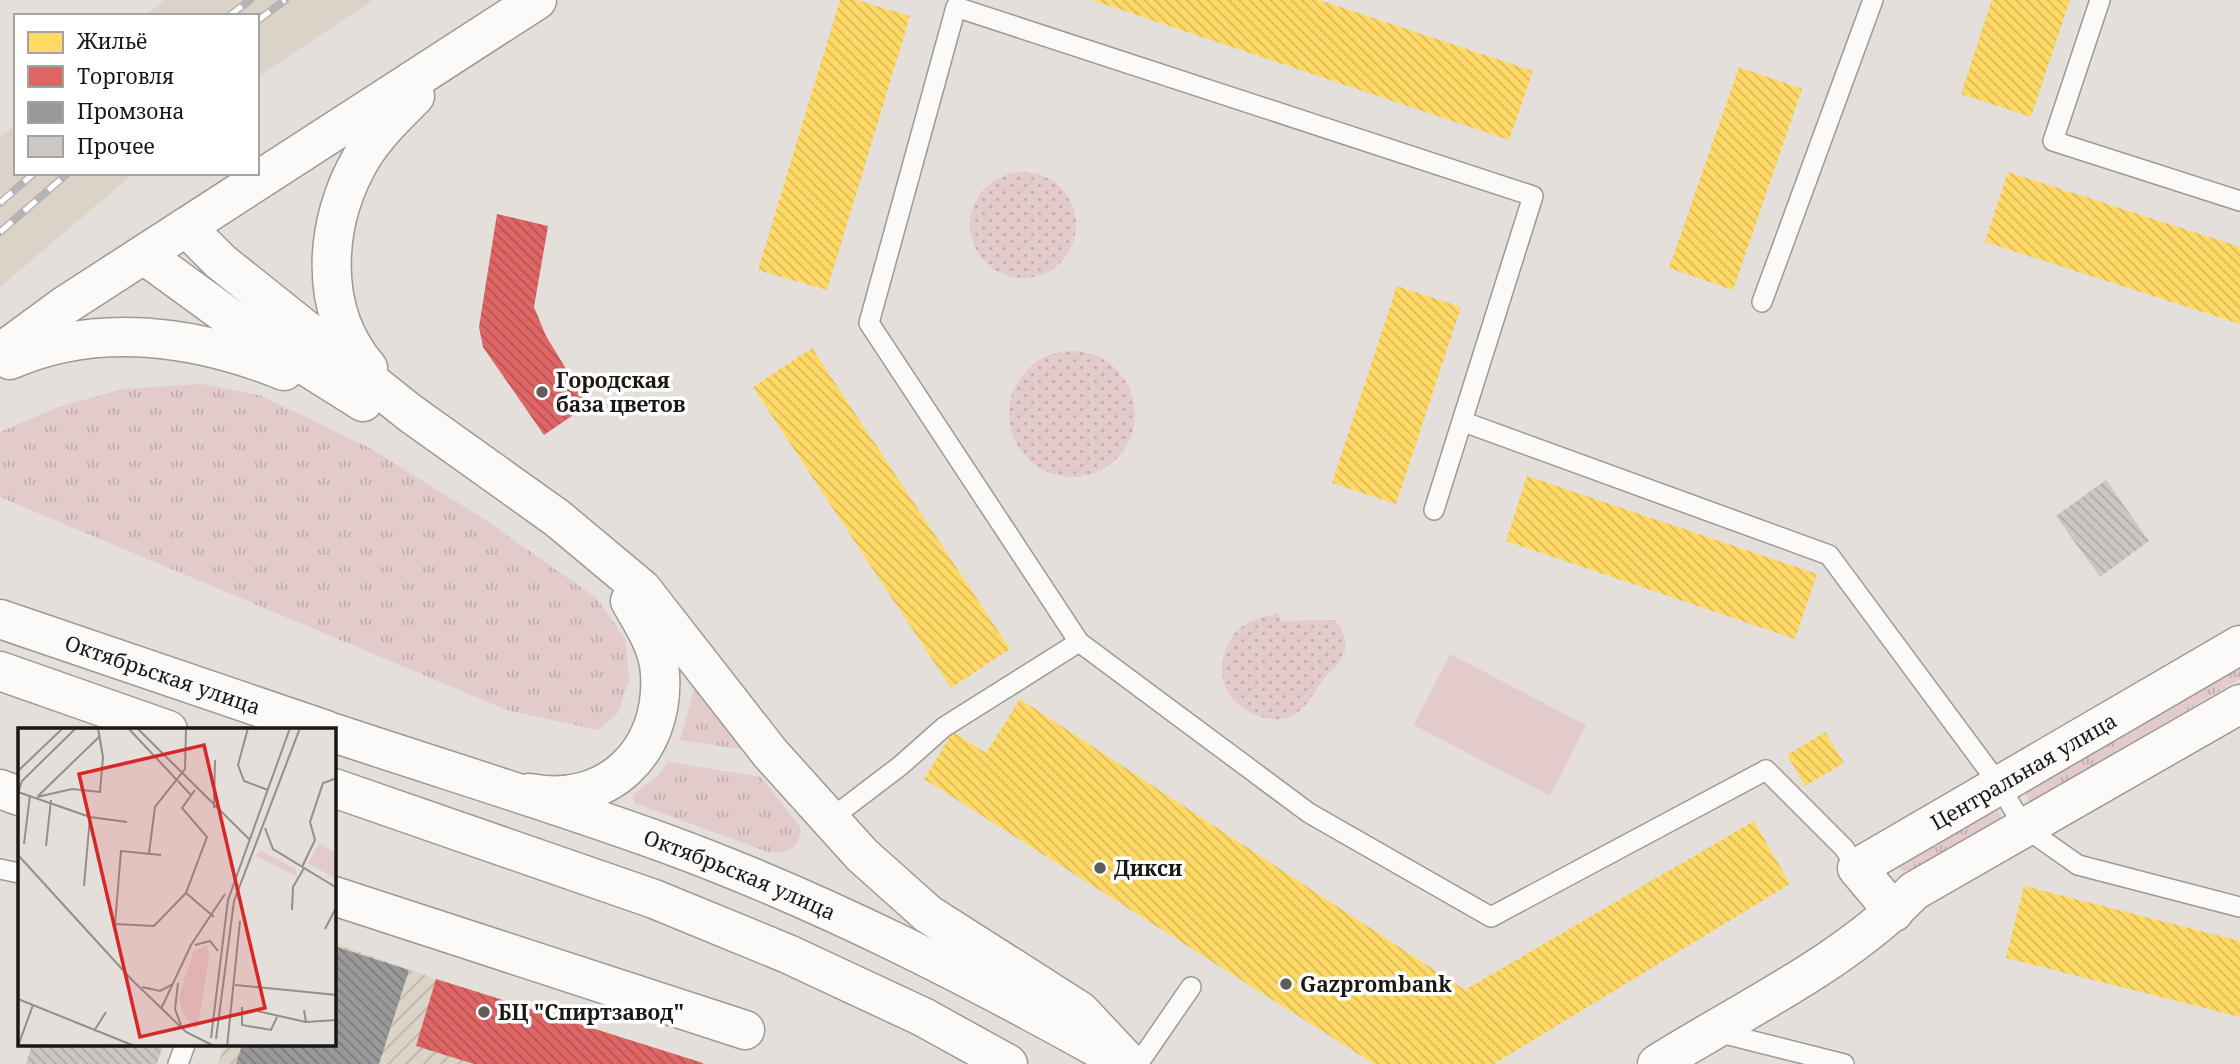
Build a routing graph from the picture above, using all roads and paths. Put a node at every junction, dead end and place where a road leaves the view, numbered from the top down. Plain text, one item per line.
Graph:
1 (537, 0) edge
2 (2099, 0) edge
3 (1864, 2) edge
4 (471, 41) junction
5 (2240, 201) edge
6 (186, 227) junction
7 (144, 255) junction
8 (1762, 302) dead end
9 (0, 353) edge
10 (0, 364) edge
11 (403, 419) junction
12 (1464, 422) junction
13 (1434, 510) dead end
14 (0, 619) edge
15 (1079, 642) junction
16 (2240, 645) edge
17 (0, 671) edge
18 (2240, 704) edge
19 (162, 728) edge
20 (320, 728) edge
21 (336, 734) edge
22 (480, 782) junction
23 (1998, 783) junction
24 (0, 789) edge
25 (336, 789) edge
26 (18, 796) edge
27 (829, 820) junction
28 (2024, 827) junction
29 (1857, 868) junction
30 (0, 869) edge
31 (18, 873) edge
32 (336, 897) edge
33 (2240, 906) edge
34 (1894, 912) junction
35 (1191, 987) dead end
36 (745, 1030) dead end
37 (1711, 1031) junction
38 (185, 1046) edge
39 (178, 1064) edge
40 (1008, 1064) edge
41 (1128, 1064) edge
42 (1138, 1064) edge
43 (1657, 1064) edge
44 (1844, 1064) edge

1 - 4 main road
2 - 5 lane
3 - 8 lane
4 - 6 main road
4 - 11 main road
6 - 7 main road
6 - 11 main road
7 - 9 main road
7 - 11 main road
10 - 11 main road
11 - 22 main road
11 - 27 main road
12 - 13 lane
12 - 15 lane
12 - 23 lane
14 - 20 main road, Октябрьская улица
15 - 27 lane
15 - 29 lane
16 - 23 main road, Центральная улица
17 - 19 main road
18 - 28 main road
21 - 22 main road, Октябрьская улица
22 - 41 main road, Октябрьская улица
23 - 28 lane
23 - 29 main road, Центральная улица
24 - 26 main road
25 - 40 main road
27 - 41 main road
28 - 33 lane
28 - 34 main road
29 - 34 main road
30 - 31 lane
32 - 36 main road
34 - 37 main road
35 - 42 lane
37 - 43 main road
37 - 44 lane
38 - 39 lane

